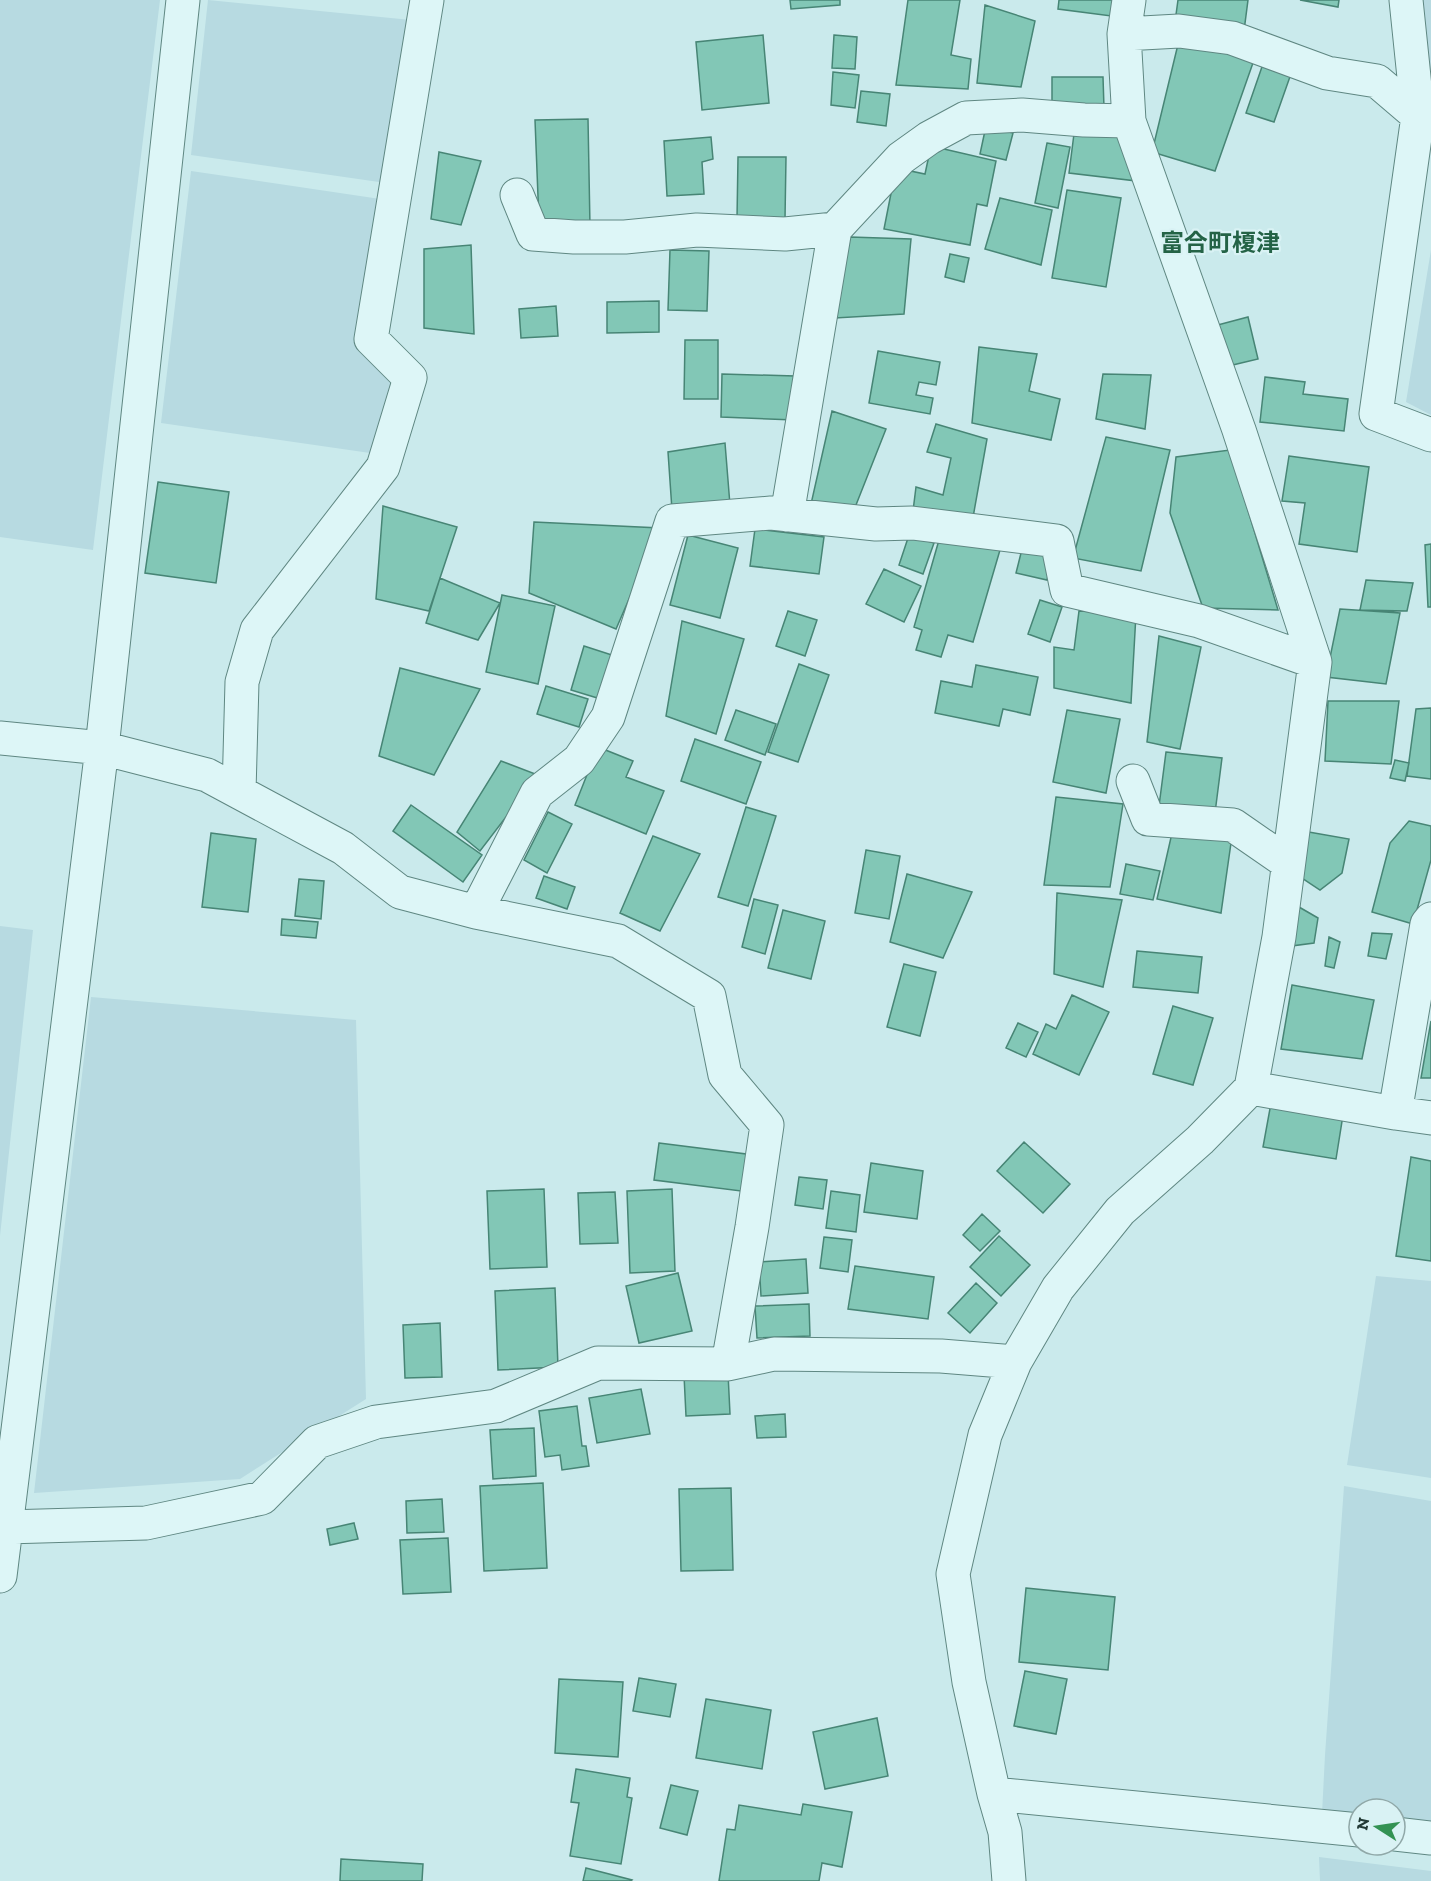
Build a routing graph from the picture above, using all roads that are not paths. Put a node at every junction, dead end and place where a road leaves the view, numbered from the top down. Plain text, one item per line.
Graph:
1 (183, 0) edge
2 (427, 0) edge
3 (1129, 0) edge
4 (1406, 0) edge
5 (1124, 34) junction
6 (1425, 116) edge
7 (1129, 121) junction
8 (517, 195) dead end
9 (835, 229) junction
10 (1431, 435) edge
11 (788, 515) junction
12 (1315, 662) junction
13 (0, 738) edge
14 (102, 748) junction
15 (1133, 781) dead end
16 (239, 792) junction
17 (1288, 863) junction
18 (476, 912) junction
19 (1431, 919) edge
20 (1423, 990) edge
21 (1251, 1088) junction
22 (1395, 1113) junction
23 (1431, 1118) edge
24 (1016, 1362) junction
25 (728, 1364) junction
26 (6, 1527) junction
27 (0, 1576) edge
28 (994, 1794) junction
29 (1347, 1829) edge
30 (1407, 1835) edge
31 (1431, 1838) edge
32 (1009, 1881) edge

1 - 14 street
2 - 16 street
3 - 5 street
4 - 6 street
5 - 6 street
5 - 7 street
6 - 10 street
7 - 9 street
7 - 12 street
8 - 9 street
9 - 11 street
11 - 12 street
11 - 18 street
12 - 17 street
13 - 14 street
14 - 16 street
14 - 26 street
15 - 17 street
16 - 18 street
17 - 21 street
18 - 25 street
19 - 20 street
20 - 22 street
21 - 22 street
21 - 24 street
22 - 23 street
24 - 25 street
24 - 28 street
25 - 26 street
26 - 27 street
28 - 29 street
28 - 32 street
30 - 31 street

